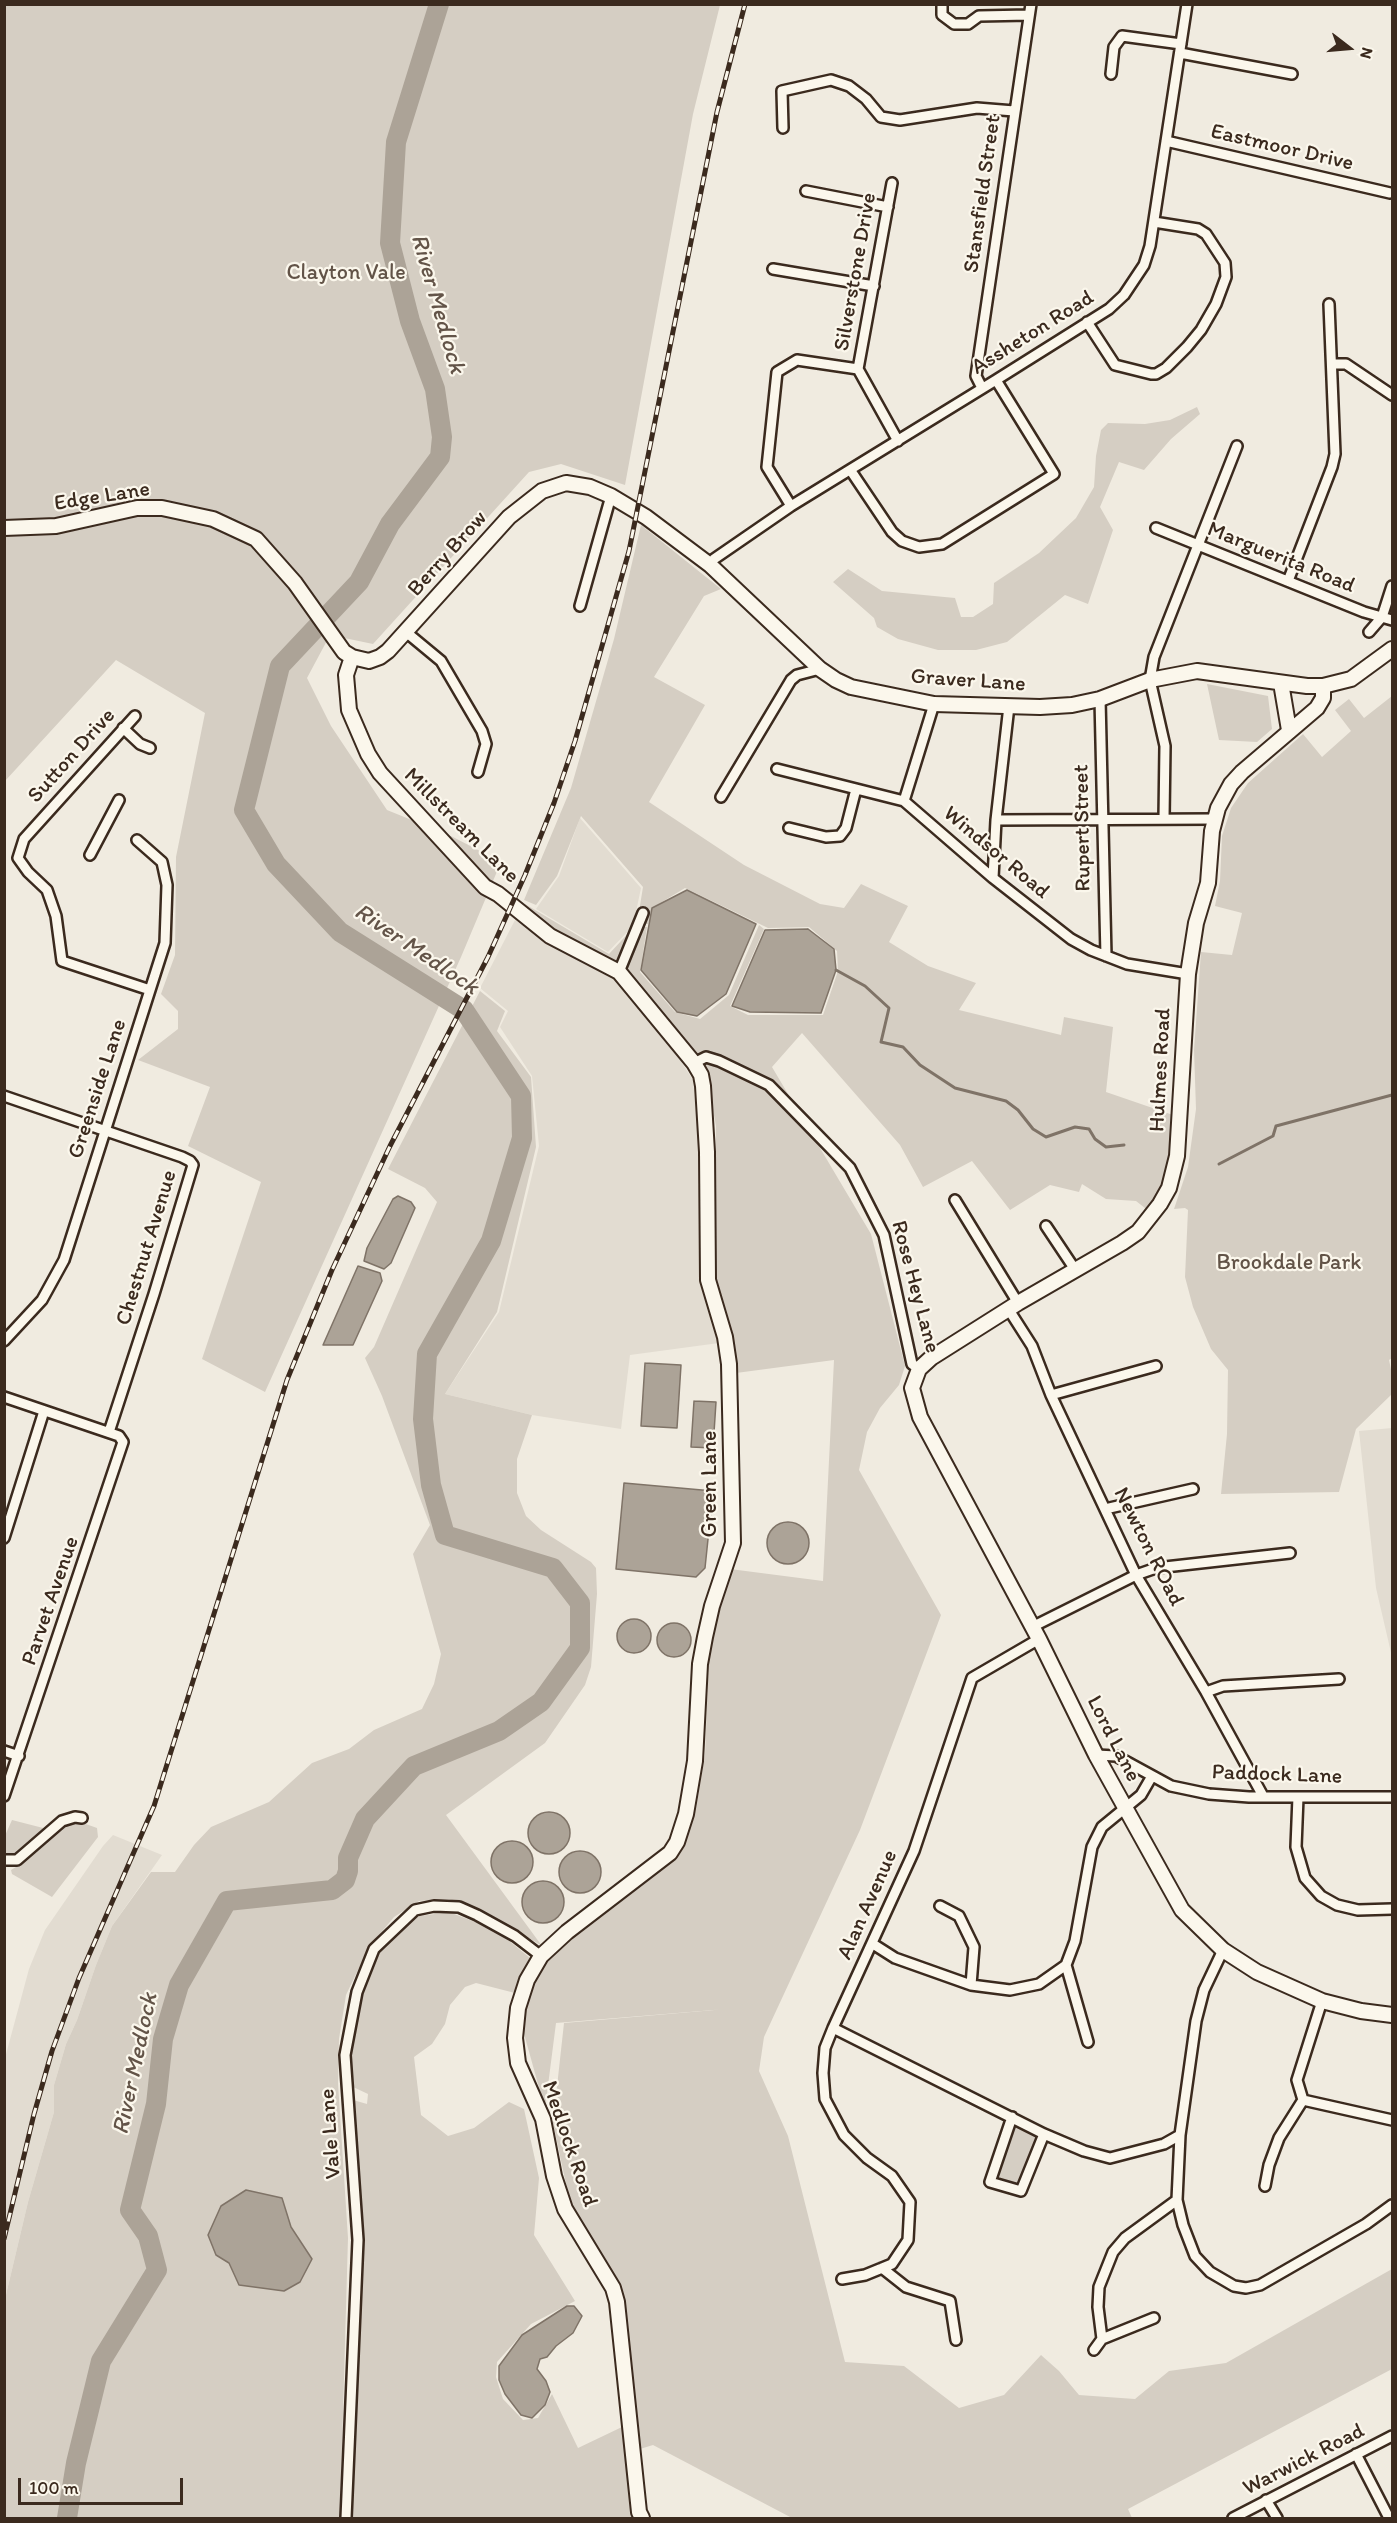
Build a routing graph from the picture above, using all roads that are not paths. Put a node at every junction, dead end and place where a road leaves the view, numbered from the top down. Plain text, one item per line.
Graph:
1 (942, 4) edge
2 (1031, 4) edge
3 (1187, 4) edge
4 (1029, 15) junction
5 (1181, 48) junction
6 (1111, 74) dead end
7 (1292, 74) dead end
8 (1014, 111) junction
9 (783, 128) dead end
10 (1166, 141) junction
11 (892, 183) dead end
12 (806, 191) dead end
13 (1390, 193) dead end
14 (888, 207) junction
15 (1154, 222) junction
16 (773, 269) dead end
17 (874, 286) junction
18 (1329, 304) dead end
19 (1087, 322) junction
20 (1333, 364) junction
21 (858, 369) junction
22 (996, 380) junction
23 (982, 388) junction
24 (1392, 394) edge
25 (898, 441) junction
26 (1237, 446) dead end
27 (850, 471) junction
28 (611, 496) junction
29 (791, 506) junction
30 (4, 528) edge
31 (1156, 528) dead end
32 (1197, 546) junction
33 (710, 565) junction
34 (1288, 582) junction
35 (1392, 586) edge
36 (580, 606) dead end
37 (1382, 617) junction
38 (1392, 620) edge
39 (406, 632) junction
40 (1369, 632) dead end
41 (1392, 649) edge
42 (351, 657) junction
43 (820, 669) junction
44 (1150, 680) junction
45 (1281, 683) junction
46 (1323, 686) junction
47 (1100, 699) junction
48 (934, 704) junction
49 (1009, 706) junction
50 (135, 716) dead end
51 (123, 728) junction
52 (1289, 730) junction
53 (150, 748) dead end
54 (777, 769) dead end
55 (478, 771) dead end
56 (856, 789) junction
57 (721, 797) dead end
58 (119, 801) dead end
59 (904, 801) junction
60 (1164, 818) junction
61 (1215, 819) junction
62 (996, 820) junction
63 (1103, 820) junction
64 (789, 828) dead end
65 (137, 840) dead end
66 (90, 855) dead end
67 (993, 878) junction
68 (644, 913) dead end
69 (1106, 956) junction
70 (619, 972) junction
71 (1188, 974) junction
72 (150, 990) junction
73 (694, 1063) junction
74 (4, 1096) edge
75 (106, 1130) junction
76 (955, 1200) dead end
77 (1046, 1226) dead end
78 (1076, 1271) junction
79 (1014, 1307) junction
80 (4, 1341) edge
81 (1156, 1366) dead end
82 (919, 1369) junction
83 (1051, 1395) junction
84 (4, 1397) edge
85 (44, 1411) junction
86 (109, 1432) junction
87 (1193, 1489) dead end
88 (1105, 1509) junction
89 (4, 1538) edge
90 (1290, 1553) dead end
91 (1136, 1575) junction
92 (1035, 1633) junction
93 (1339, 1679) dead end
94 (1206, 1692) junction
95 (4, 1751) edge
96 (1096, 1755) junction
97 (19, 1756) junction
98 (1152, 1776) junction
99 (4, 1796) edge
100 (1263, 1796) junction
101 (1298, 1797) junction
102 (1392, 1797) edge
103 (1124, 1808) junction
104 (82, 1818) dead end
105 (4, 1860) edge
106 (940, 1906) dead end
107 (1392, 1909) edge
108 (873, 1944) junction
109 (1223, 1950) junction
110 (542, 1956) junction
111 (1066, 1965) junction
112 (971, 1985) junction
113 (1322, 2001) junction
114 (1392, 2015) edge
115 (833, 2028) junction
116 (1088, 2042) dead end
117 (1303, 2100) junction
118 (1012, 2117) junction
119 (1392, 2120) edge
120 (1044, 2134) junction
121 (1180, 2135) junction
122 (1265, 2187) dead end
123 (1177, 2200) junction
124 (1392, 2205) edge
125 (882, 2268) junction
126 (842, 2278) dead end
127 (1154, 2318) dead end
128 (1102, 2339) junction
129 (956, 2340) dead end
130 (1094, 2350) dead end
131 (1392, 2436) edge
132 (1356, 2454) junction
133 (1266, 2500) junction
134 (346, 2518) edge
135 (642, 2518) edge
136 (1233, 2518) edge
137 (1277, 2518) edge
138 (1389, 2518) edge

1 - 4 street
2 - 4 street, Stansfield Street
3 - 5 street, Assheton Road
4 - 8 street, Stansfield Street
5 - 6 street
5 - 7 street
5 - 10 street, Assheton Road
8 - 9 street
8 - 23 street, Stansfield Street
10 - 13 street, Eastmoor Drive
10 - 15 street, Assheton Road
11 - 14 street, Silverstone Drive
12 - 14 street
14 - 17 street, Silverstone Drive
15 - 19 street, Assheton Road
15 - 19 street
16 - 17 street
17 - 21 street, Silverstone Drive
18 - 20 street
19 - 22 street, Assheton Road
20 - 24 street
20 - 34 street
21 - 25 street
21 - 29 street
22 - 23 street, Assheton Road
22 - 27 street
23 - 25 street, Assheton Road
25 - 27 street, Assheton Road
26 - 32 street
27 - 29 street, Assheton Road
28 - 33 street, Berry Brow
28 - 36 street
28 - 39 street, Berry Brow
29 - 33 street, Assheton Road
30 - 42 street, Edge Lane
31 - 32 street, Marguerita Road
32 - 34 street, Marguerita Road
32 - 44 street
33 - 43 street, Berry Brow
34 - 37 street, Marguerita Road
35 - 37 street
37 - 38 street, Marguerita Road
37 - 40 street
39 - 42 street, Berry Brow
39 - 55 street
41 - 46 street, Graver Lane
42 - 70 street, Millstream Lane
43 - 48 street, Graver Lane
43 - 57 street
44 - 45 street, Graver Lane
44 - 47 street, Graver Lane
44 - 60 street
45 - 46 street, Graver Lane
45 - 52 street
46 - 52 street, Hulmes Road
47 - 49 street, Graver Lane
47 - 63 street, Rupert Street
48 - 49 street, Graver Lane
48 - 59 street
49 - 62 street
50 - 51 street, Sutton Drive
51 - 53 street
51 - 72 street, Sutton Drive
52 - 61 street, Hulmes Road
54 - 56 street, Windsor Road
56 - 59 street, Windsor Road
56 - 64 street
58 - 66 street
59 - 67 street, Windsor Road
60 - 61 street
60 - 63 street
61 - 71 street, Hulmes Road
62 - 63 street
62 - 67 street
63 - 69 street, Rupert Street
65 - 72 street, Greenside Lane
67 - 69 street, Windsor Road
68 - 70 street
69 - 71 street, Windsor Road
70 - 73 street, Green Lane
71 - 78 street, Hulmes Road
72 - 75 street, Greenside Lane
73 - 82 street, Rose Hey Lane
73 - 110 street, Green Lane
74 - 75 street
75 - 80 street, Greenside Lane
75 - 86 street, Chestnut Avenue
76 - 79 street, Newton ROad
77 - 78 street
78 - 79 street, Hulmes Road
79 - 82 street, Hulmes Road
79 - 83 street, Newton ROad
81 - 83 street
82 - 92 street, Lord Lane
83 - 88 street, Newton ROad
84 - 85 street
85 - 86 street
85 - 89 street
86 - 97 street, Parvet Avenue
87 - 88 street
88 - 91 street, Newton ROad
90 - 91 street, Alan Avenue
91 - 92 street, Alan Avenue
91 - 94 street, Newton ROad
92 - 96 street, Lord Lane
92 - 108 street, Alan Avenue
93 - 94 street
94 - 100 street, Newton ROad
95 - 97 street
96 - 98 street, Paddock Lane
96 - 103 street, Lord Lane
97 - 99 street, Parvet Avenue
98 - 100 street, Paddock Lane
98 - 103 street
100 - 101 street, Paddock Lane
101 - 102 street, Paddock Lane
101 - 107 street
103 - 109 street, Lord Lane
103 - 111 street
104 - 105 street
106 - 112 street
108 - 112 street
108 - 115 street, Alan Avenue
109 - 113 street, Lord Lane
109 - 121 street
110 - 134 street, Vale Lane
110 - 135 street, Medlock Road
111 - 112 street
111 - 116 street
113 - 114 street, Lord Lane
113 - 117 street
115 - 118 street
115 - 125 street, Alan Avenue
117 - 119 street
117 - 122 street
118 - 120 street
118 - 120 street
120 - 121 street
121 - 123 street
123 - 124 street
123 - 128 street
125 - 126 street
125 - 129 street
127 - 128 street
128 - 130 street
131 - 132 street, Warwick Road
132 - 133 street, Warwick Road
132 - 138 street
133 - 136 street, Warwick Road
133 - 137 street

